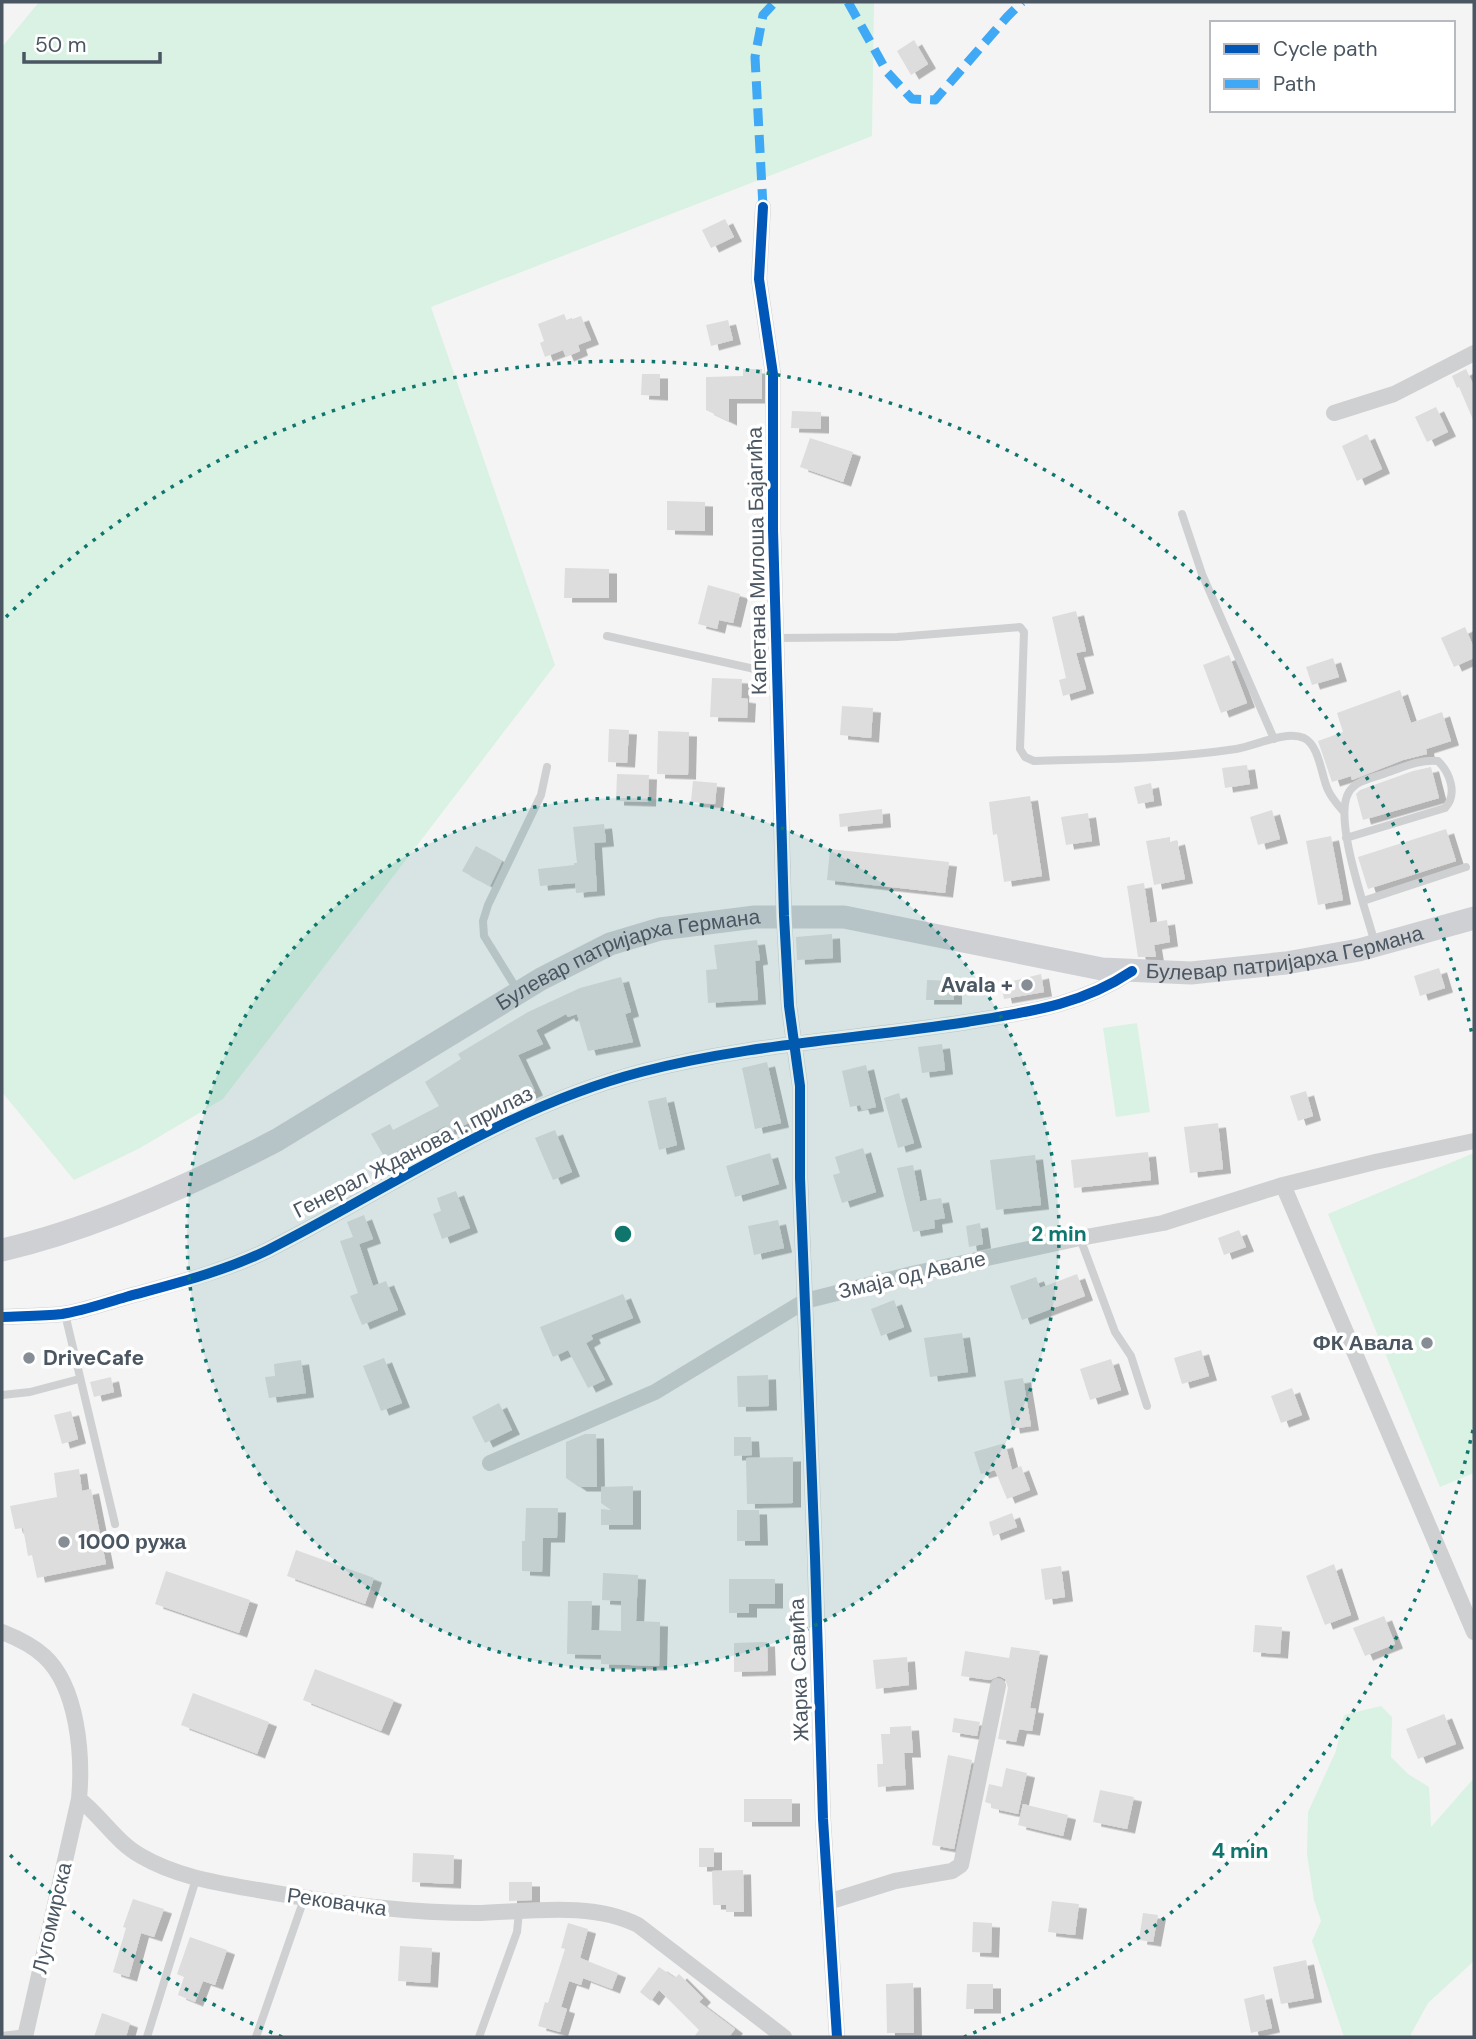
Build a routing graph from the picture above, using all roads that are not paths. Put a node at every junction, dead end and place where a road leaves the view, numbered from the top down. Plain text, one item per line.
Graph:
1 (762, 207) dead end
2 (1474, 353) edge
3 (1334, 413) dead end
4 (1182, 514) dead end
5 (607, 636) dead end
6 (777, 639) junction
7 (778, 674) junction
8 (1274, 739) junction
9 (547, 767) dead end
10 (1344, 812) junction
11 (1346, 838) junction
12 (1466, 867) dead end
13 (1363, 901) junction
14 (784, 916) junction
15 (1474, 918) edge
16 (1376, 946) junction
17 (1132, 971) junction
18 (518, 991) junction
19 (794, 1044) junction
20 (1474, 1140) edge
21 (1283, 1185) junction
22 (1080, 1238) junction
23 (2, 1250) edge
24 (805, 1301) junction
25 (65, 1314) junction
26 (2, 1317) edge
27 (79, 1379) junction
28 (2, 1395) edge
29 (1147, 1406) dead end
30 (489, 1463) dead end
31 (115, 1524) dead end
32 (2, 1632) edge
33 (1474, 1632) edge
34 (998, 1686) dead end
35 (79, 1799) junction
36 (196, 1879) junction
37 (304, 1899) junction
38 (828, 1902) junction
39 (519, 1912) junction
40 (25, 2035) edge
41 (2, 2036) edge
42 (147, 2037) edge
43 (256, 2037) edge
44 (479, 2037) edge
45 (784, 2037) edge
46 (837, 2037) edge

1 - 6 street, Капетана Милоша Бајагића
2 - 3 street
4 - 8 lane
5 - 7 lane
6 - 7 street, Капетана Милоша Бајагића
6 - 8 lane
7 - 14 street, Капетана Милоша Бајагића
8 - 10 lane
9 - 18 lane
10 - 11 lane
10 - 11 lane
11 - 13 lane
12 - 13 lane
13 - 16 lane
14 - 17 main road, Булевар патријарха Германа
14 - 18 main road, Булевар патријарха Германа
14 - 19 street, Капетана Милоша Бајагића
15 - 16 main road, Булевар патријарха Германа
16 - 17 main road, Булевар патријарха Германа
17 - 19 street, Генерал Жданова 1. прилаз
18 - 23 main road, Булевар патријарха Германа
19 - 24 street, Жарка Савића
19 - 25 street, Генерал Жданова 1. прилаз
20 - 21 street, Змаја од Авале
21 - 22 street, Змаја од Авале
21 - 33 street
22 - 24 street, Змаја од Авале
22 - 29 lane
24 - 30 street, Змаја од Авале
24 - 38 street, Жарка Савића
25 - 26 street, Генерал Жданова 1. прилаз
25 - 27 lane
27 - 28 lane
27 - 31 lane
32 - 35 street
34 - 38 street
35 - 36 street, Рековачка
35 - 40 street, Лугомирска
36 - 37 street, Рековачка
36 - 42 lane
37 - 39 street, Рековачка
37 - 43 lane
38 - 46 street, Жарка Савића
39 - 44 lane
39 - 45 street, Рековачка
40 - 41 lane

